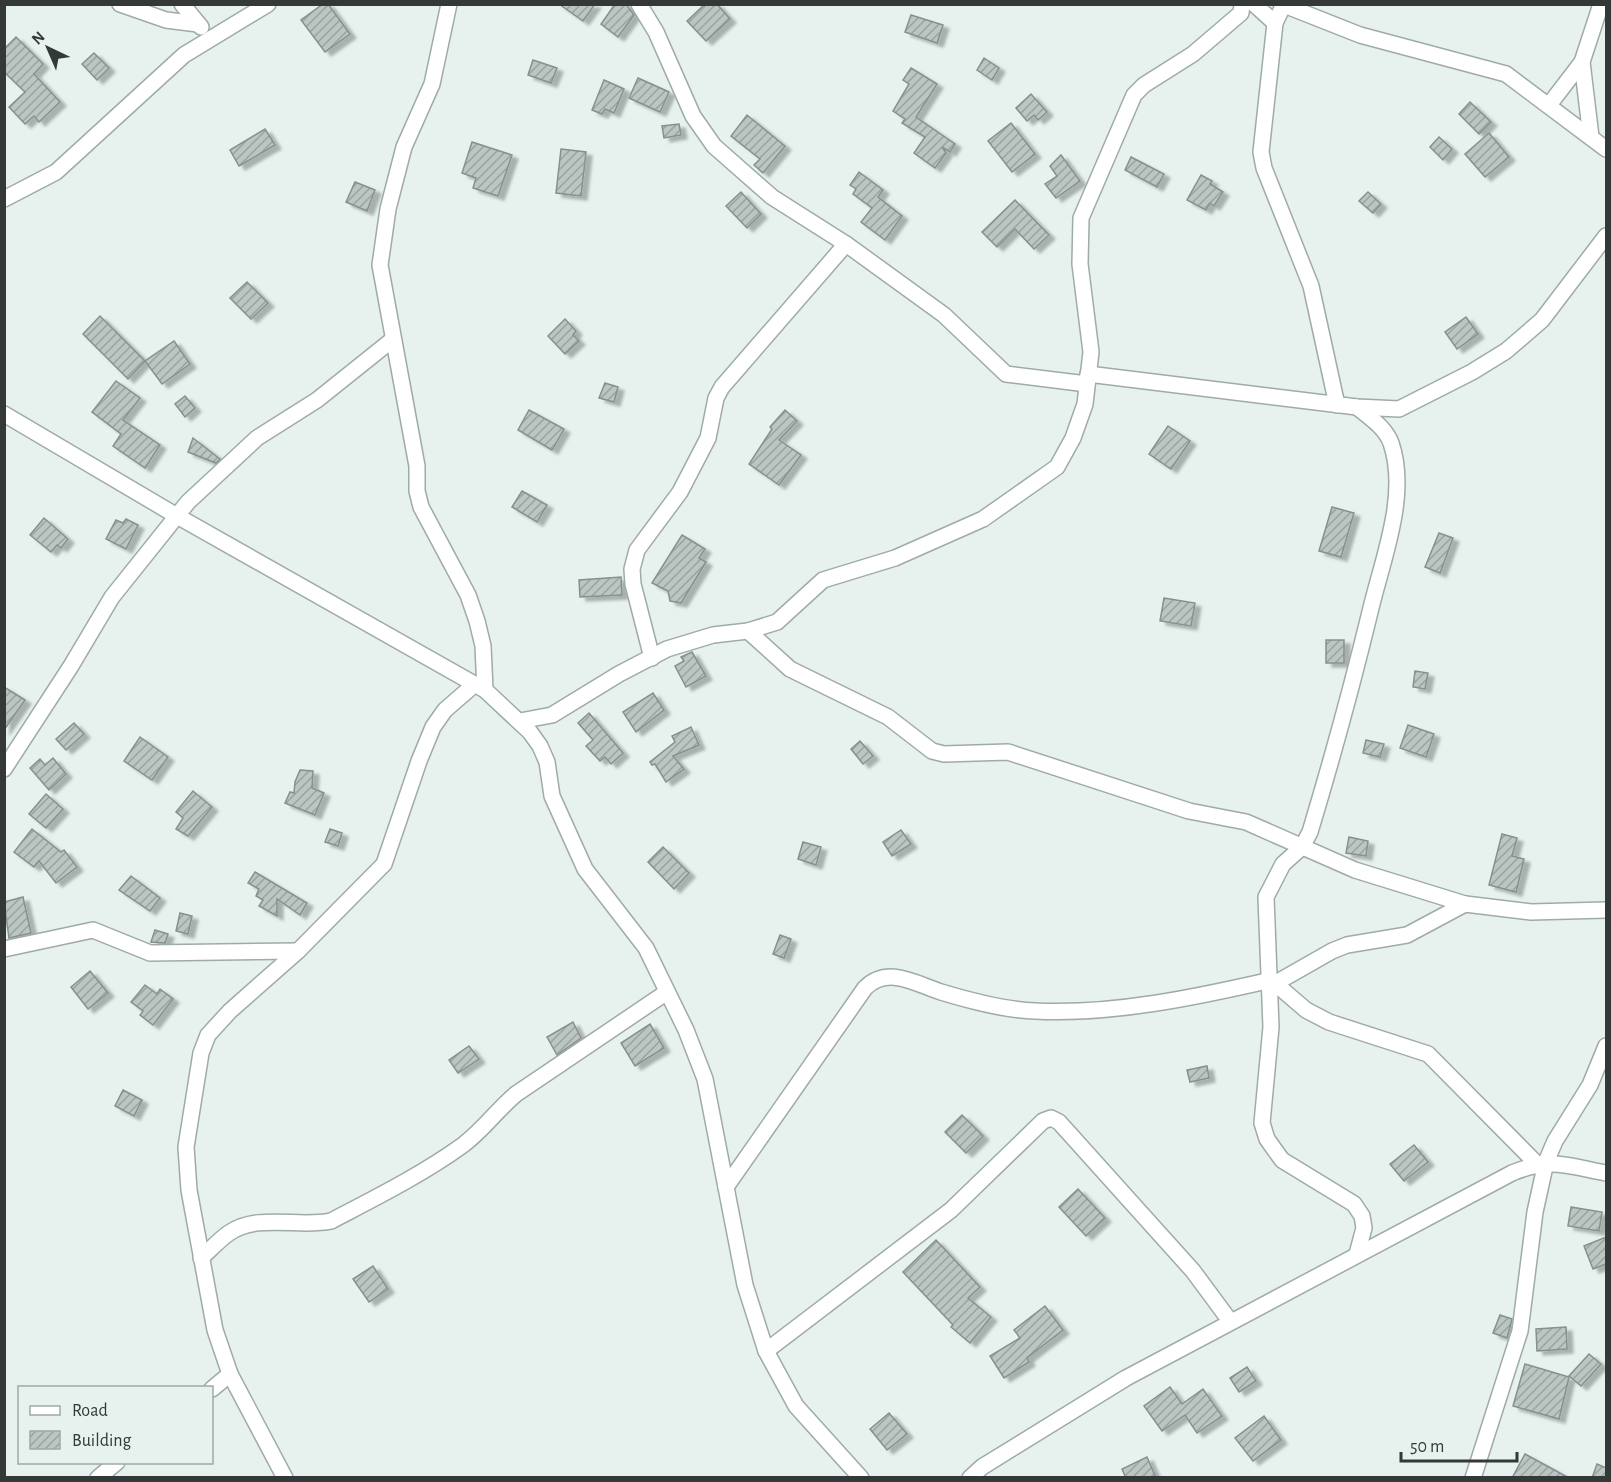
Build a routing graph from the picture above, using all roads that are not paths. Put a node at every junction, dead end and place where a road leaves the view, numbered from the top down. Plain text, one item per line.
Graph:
1 (120, 4) edge
2 (182, 4) edge
3 (268, 4) edge
4 (449, 4) edge
5 (639, 4) edge
6 (1254, 4) edge
7 (1601, 4) edge
8 (1284, 5) edge
9 (1240, 8) edge
10 (1275, 22) junction
11 (198, 24) junction
12 (212, 37) junction
13 (1582, 62) junction
14 (1549, 105) junction
15 (1591, 137) junction
16 (1606, 149) edge
17 (4, 199) edge
18 (1606, 236) edge
19 (846, 244) junction
20 (392, 340) junction
21 (1109, 377) junction
22 (1086, 384) junction
23 (1085, 404) junction
24 (1337, 405) junction
25 (1357, 407) junction
26 (1399, 409) junction
27 (4, 414) edge
28 (1387, 433) junction
29 (177, 516) junction
30 (748, 630) junction
31 (652, 658) junction
32 (480, 687) junction
33 (552, 715) junction
34 (520, 721) junction
35 (540, 746) junction
36 (4, 769) edge
37 (1302, 847) junction
38 (1465, 904) junction
39 (1606, 910) edge
40 (4, 949) edge
41 (298, 951) junction
42 (1273, 982) junction
43 (667, 992) junction
44 (1606, 1046) edge
45 (1541, 1163) junction
46 (1606, 1173) edge
47 (726, 1186) junction
48 (1364, 1228) junction
49 (1383, 1241) junction
50 (1357, 1254) junction
51 (201, 1258) junction
52 (1230, 1321) junction
53 (766, 1351) junction
54 (230, 1374) junction
55 (213, 1388) edge
56 (115, 1464) edge
57 (98, 1478) edge
58 (285, 1478) edge
59 (861, 1478) edge
60 (970, 1478) edge
61 (1473, 1478) edge

1 - 11 street
2 - 11 street
3 - 12 street
4 - 20 street
5 - 19 street
6 - 10 street
7 - 13 street
8 - 10 street
8 - 14 street
9 - 22 street
10 - 24 street
11 - 12 street
12 - 17 street
13 - 14 street
13 - 15 street
14 - 15 street
15 - 16 street
18 - 26 street
19 - 22 street
19 - 31 street
20 - 29 street
20 - 32 street
21 - 22 street
21 - 23 street
21 - 24 street
22 - 23 street
23 - 30 street
24 - 25 street
25 - 26 street
25 - 28 street
26 - 28 street
27 - 29 street
28 - 37 street
29 - 32 street
29 - 36 street
30 - 31 street
30 - 37 street
31 - 33 street
32 - 34 street
32 - 41 street
33 - 34 street
33 - 35 street
34 - 35 street
35 - 43 street
37 - 38 street
37 - 42 street
38 - 39 street
38 - 42 street
40 - 41 street
41 - 51 street
42 - 45 street
42 - 47 street
42 - 48 street
43 - 47 street
43 - 51 street
44 - 45 street
45 - 46 street
45 - 49 street
45 - 61 street
47 - 53 street
48 - 49 street
48 - 50 street
49 - 50 street
50 - 52 street
51 - 54 street
52 - 53 street
52 - 60 street
53 - 59 street
54 - 55 street
54 - 58 street
56 - 57 street

